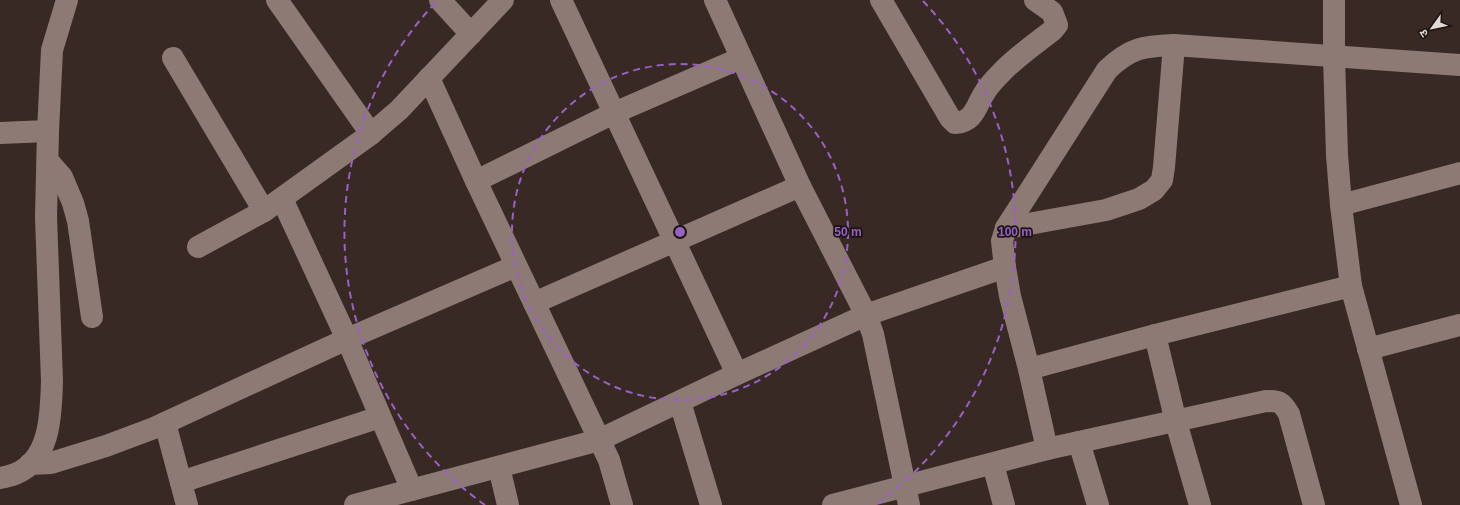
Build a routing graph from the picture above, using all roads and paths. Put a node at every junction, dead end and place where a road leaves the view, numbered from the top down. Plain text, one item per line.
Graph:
1 (67, 0) edge
2 (277, 0) edge
3 (440, 0) edge
4 (503, 0) edge
5 (561, 0) edge
6 (715, 0) edge
7 (881, 0) edge
8 (1035, 0) edge
9 (1334, 0) edge
10 (471, 34) junction
11 (1174, 45) junction
12 (1334, 57) junction
13 (173, 58) dead end
14 (741, 58) junction
15 (1460, 65) edge
16 (429, 78) junction
17 (614, 113) junction
18 (48, 131) junction
19 (0, 133) edge
20 (371, 134) junction
21 (48, 161) junction
22 (1460, 173) edge
23 (476, 181) junction
24 (800, 186) junction
25 (282, 199) junction
26 (1340, 205) junction
27 (264, 211) junction
28 (1006, 228) junction
29 (675, 242) junction
30 (198, 247) dead end
31 (516, 266) junction
32 (1005, 267) junction
33 (1351, 286) junction
34 (534, 303) junction
35 (866, 315) junction
36 (92, 317) dead end
37 (1460, 325) edge
38 (1155, 335) junction
39 (347, 340) junction
40 (1368, 350) junction
41 (1029, 369) junction
42 (737, 374) junction
43 (680, 402) junction
44 (380, 417) junction
45 (165, 422) junction
46 (1176, 422) junction
47 (600, 440) junction
48 (1079, 442) junction
49 (1047, 449) junction
50 (30, 464) junction
51 (993, 464) junction
52 (499, 467) junction
53 (0, 478) edge
54 (181, 482) junction
55 (412, 490) junction
56 (907, 496) edge
57 (390, 501) edge
58 (187, 505) edge
59 (355, 505) edge
60 (508, 505) edge
61 (622, 505) edge
62 (711, 505) edge
63 (833, 505) edge
64 (1004, 505) edge
65 (1098, 505) edge
66 (1200, 505) edge
67 (1314, 505) edge
68 (1411, 505) edge

1 - 18 street
2 - 20 street
3 - 10 street
4 - 10 street
5 - 17 street
6 - 14 street
7 - 8 street
9 - 12 street
10 - 16 street
11 - 12 street
11 - 28 street
11 - 28 street
12 - 15 street
12 - 26 street
13 - 27 street
14 - 17 street
14 - 24 street
16 - 20 street
16 - 23 street
17 - 23 street
17 - 29 street
18 - 19 street
18 - 21 street
20 - 25 street
21 - 36 street
21 - 50 street
22 - 26 street
23 - 31 street
24 - 29 street
24 - 35 street
25 - 27 street
25 - 39 street
26 - 33 street
27 - 30 street
28 - 32 street
29 - 34 street
29 - 42 street
31 - 34 street
31 - 39 street
32 - 35 street
32 - 41 street
33 - 38 street
33 - 40 street
34 - 47 street
35 - 42 street
35 - 56 street
37 - 40 street
38 - 41 street
38 - 46 street
39 - 44 street
39 - 45 street
40 - 68 street
41 - 49 street
42 - 43 street
43 - 47 street
43 - 62 street
44 - 54 street
44 - 55 street
45 - 50 street
45 - 54 street
46 - 48 street
46 - 66 street
46 - 67 street
47 - 52 street
47 - 61 street
48 - 49 street
48 - 65 street
49 - 51 street
50 - 53 street
51 - 56 street
51 - 64 street
52 - 55 street
52 - 60 street
54 - 58 street
55 - 57 street
56 - 63 street
57 - 59 street

